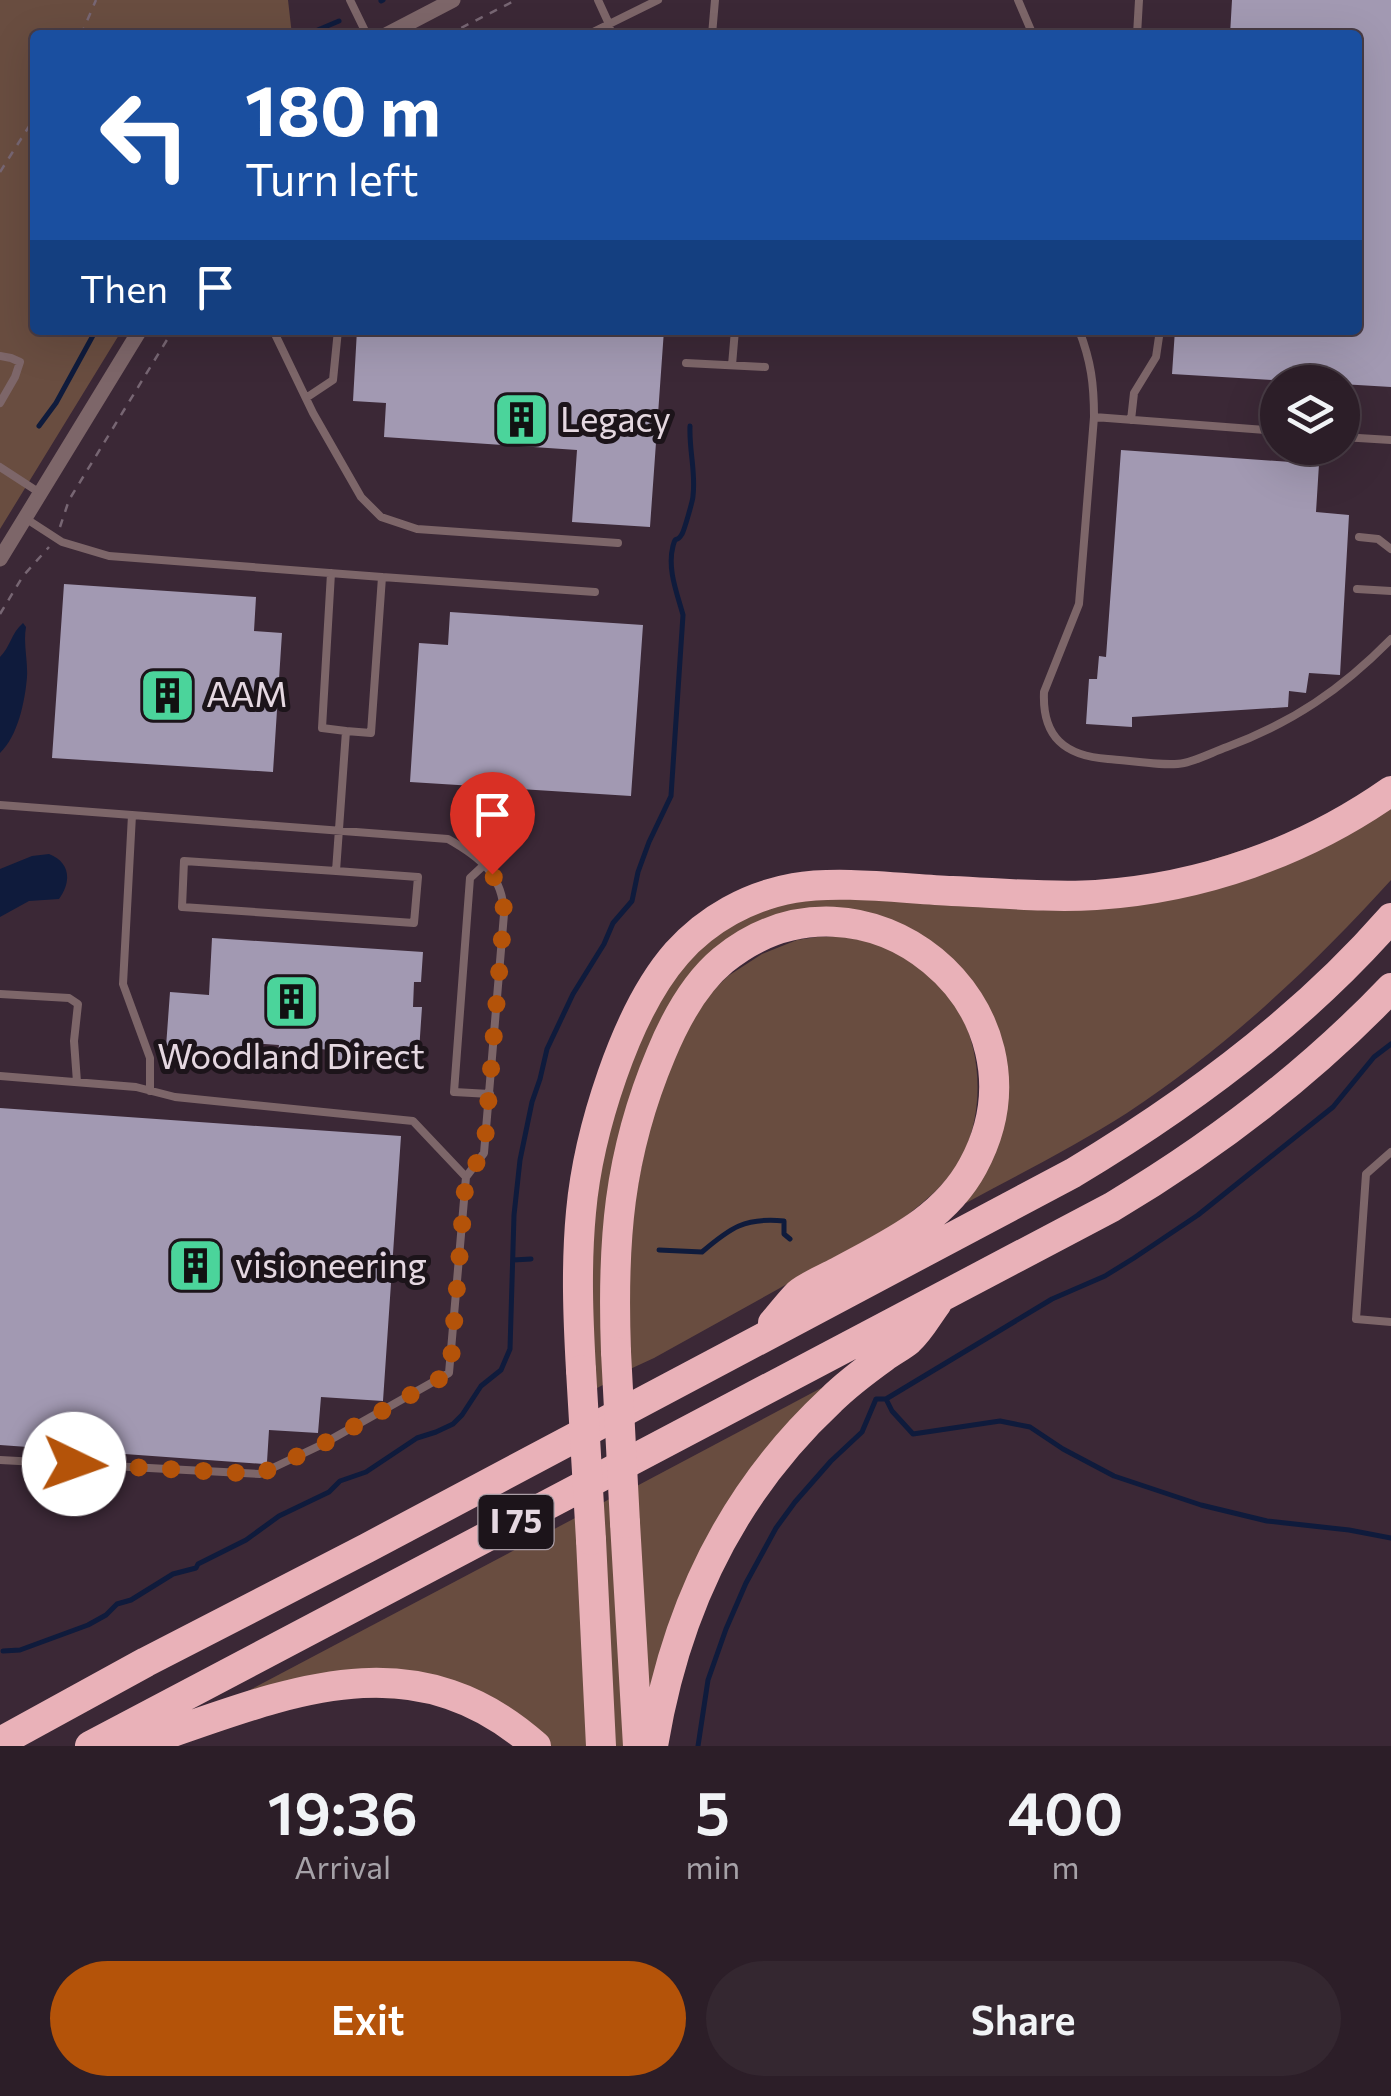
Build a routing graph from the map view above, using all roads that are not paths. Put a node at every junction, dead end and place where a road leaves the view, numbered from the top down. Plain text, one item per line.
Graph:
1 (350, 0) edge
2 (453, 0) edge
3 (598, 0) edge
4 (658, 0) edge
5 (715, 0) edge
6 (1018, 0) edge
7 (1139, 0) edge
8 (609, 24) junction
9 (365, 30) edge
10 (396, 30) edge
11 (597, 30) edge
12 (610, 30) edge
13 (712, 30) edge
14 (1031, 30) edge
15 (1137, 30) edge
16 (137, 335) edge
17 (274, 335) edge
18 (338, 335) edge
19 (734, 335) edge
20 (1081, 335) edge
21 (1159, 335) edge
22 (0, 356) edge
23 (686, 362) dead end
24 (732, 365) junction
25 (765, 367) dead end
26 (306, 398) junction
27 (0, 403) edge
28 (1094, 417) junction
29 (1131, 420) junction
30 (1260, 431) edge
31 (1360, 437) edge
32 (1391, 440) edge
33 (0, 467) edge
34 (40, 493) junction
35 (25, 518) junction
36 (1359, 537) dead end
37 (618, 542) dead end
38 (1391, 548) edge
39 (0, 559) edge
40 (331, 573) junction
41 (382, 576) junction
42 (1357, 588) dead end
43 (1391, 591) edge
44 (595, 592) dead end
45 (1391, 640) edge
46 (346, 731) junction
47 (1391, 792) edge
48 (0, 805) edge
49 (132, 815) junction
50 (339, 830) junction
51 (484, 865) junction
52 (336, 871) junction
53 (1391, 918) edge
54 (1391, 988) edge
55 (0, 994) edge
56 (0, 1076) edge
57 (78, 1082) junction
58 (150, 1090) junction
59 (490, 1094) junction
60 (1391, 1152) edge
61 (466, 1177) junction
62 (941, 1298) junction
63 (1391, 1322) edge
64 (757, 1340) junction
65 (0, 1460) edge
66 (0, 1742) edge
67 (90, 1746) edge
68 (132, 1746) edge
69 (536, 1746) edge
70 (600, 1746) edge
71 (638, 1746) edge
72 (653, 1746) edge

1 - 9 lane
2 - 10 street
3 - 8 lane
4 - 8 lane
5 - 13 lane
6 - 14 lane
7 - 15 lane
8 - 11 lane
8 - 12 lane
16 - 34 street
17 - 26 lane
18 - 26 lane
19 - 24 lane
20 - 28 lane
21 - 29 lane
22 - 27 lane
23 - 24 lane
24 - 25 lane
26 - 37 lane
28 - 29 lane
28 - 45 lane
29 - 30 lane
31 - 32 lane
33 - 34 lane
34 - 35 street
35 - 39 street
35 - 40 lane
36 - 38 lane
40 - 41 lane
40 - 46 lane
41 - 44 lane
41 - 46 lane
42 - 43 lane
46 - 50 lane
47 - 70 highway, bridge
48 - 49 lane
49 - 50 lane
49 - 58 lane
50 - 51 lane
50 - 52 lane
51 - 59 lane
51 - 59 lane
52 - 52 lane
53 - 64 highway, I 75
54 - 62 highway, I 75
55 - 57 lane
56 - 57 lane
57 - 58 lane
58 - 61 lane
59 - 61 lane
60 - 63 lane
61 - 65 lane
62 - 67 highway, I 75
62 - 72 highway
64 - 66 highway, I 75
64 - 71 highway, bridge
68 - 69 highway

